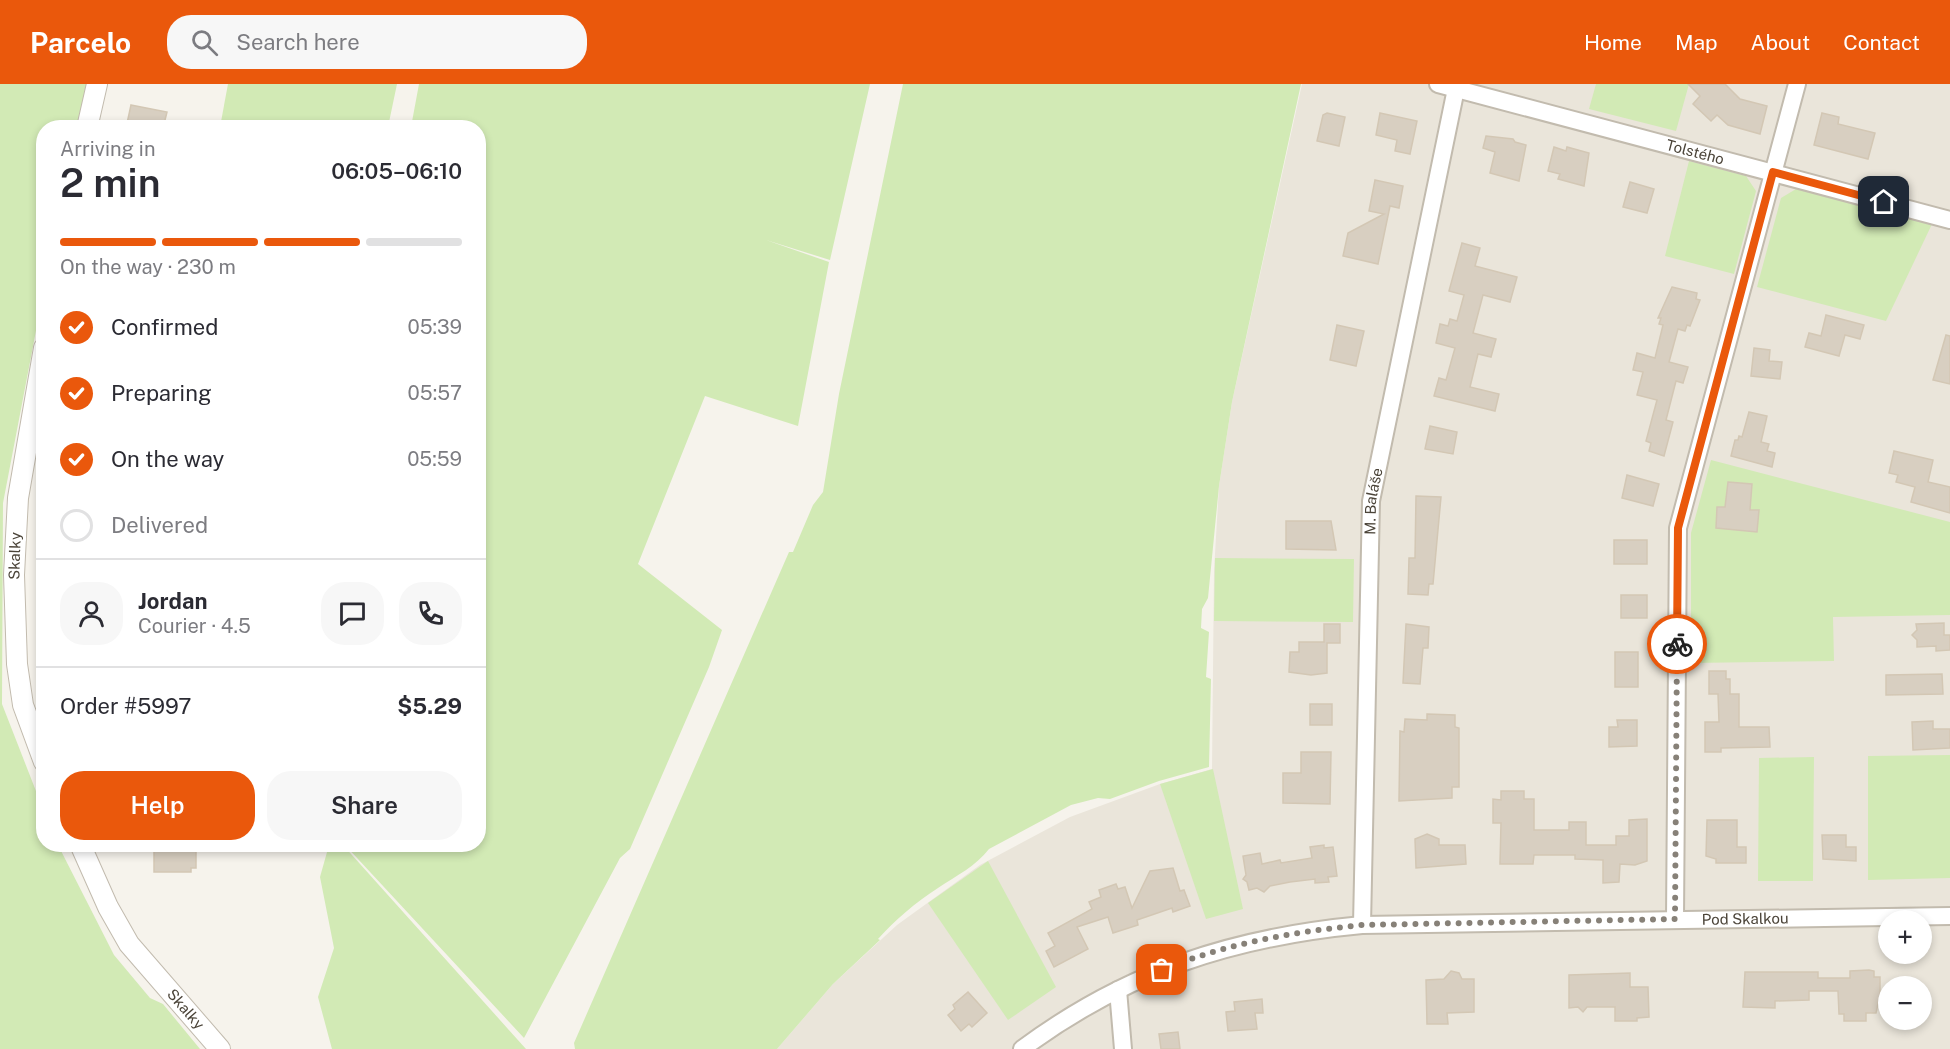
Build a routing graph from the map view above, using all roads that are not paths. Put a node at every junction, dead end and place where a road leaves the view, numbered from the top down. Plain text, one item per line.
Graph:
1 (97, 84) edge
2 (1438, 84) edge
3 (1797, 84) edge
4 (1457, 87) edge
5 (89, 120) edge
6 (1773, 172) junction
7 (1950, 220) edge
8 (36, 394) edge
9 (36, 740) edge
10 (84, 852) edge
11 (1950, 916) edge
12 (1675, 919) junction
13 (1362, 925) junction
14 (1118, 990) junction
15 (220, 1049) edge
16 (1022, 1049) edge
17 (1123, 1049) edge

1 - 5 street
2 - 4 street, Tolstého
3 - 6 street
4 - 6 street, Tolstého
4 - 13 street, M. Baláše
6 - 7 street, Tolstého
6 - 12 street
8 - 9 street, Skalky
10 - 15 street, Skalky
11 - 12 street, Pod Skalkou
12 - 13 street, Pod Skalkou
13 - 14 street, Pod Skalkou
14 - 16 street, Pod Skalkou
14 - 17 street

